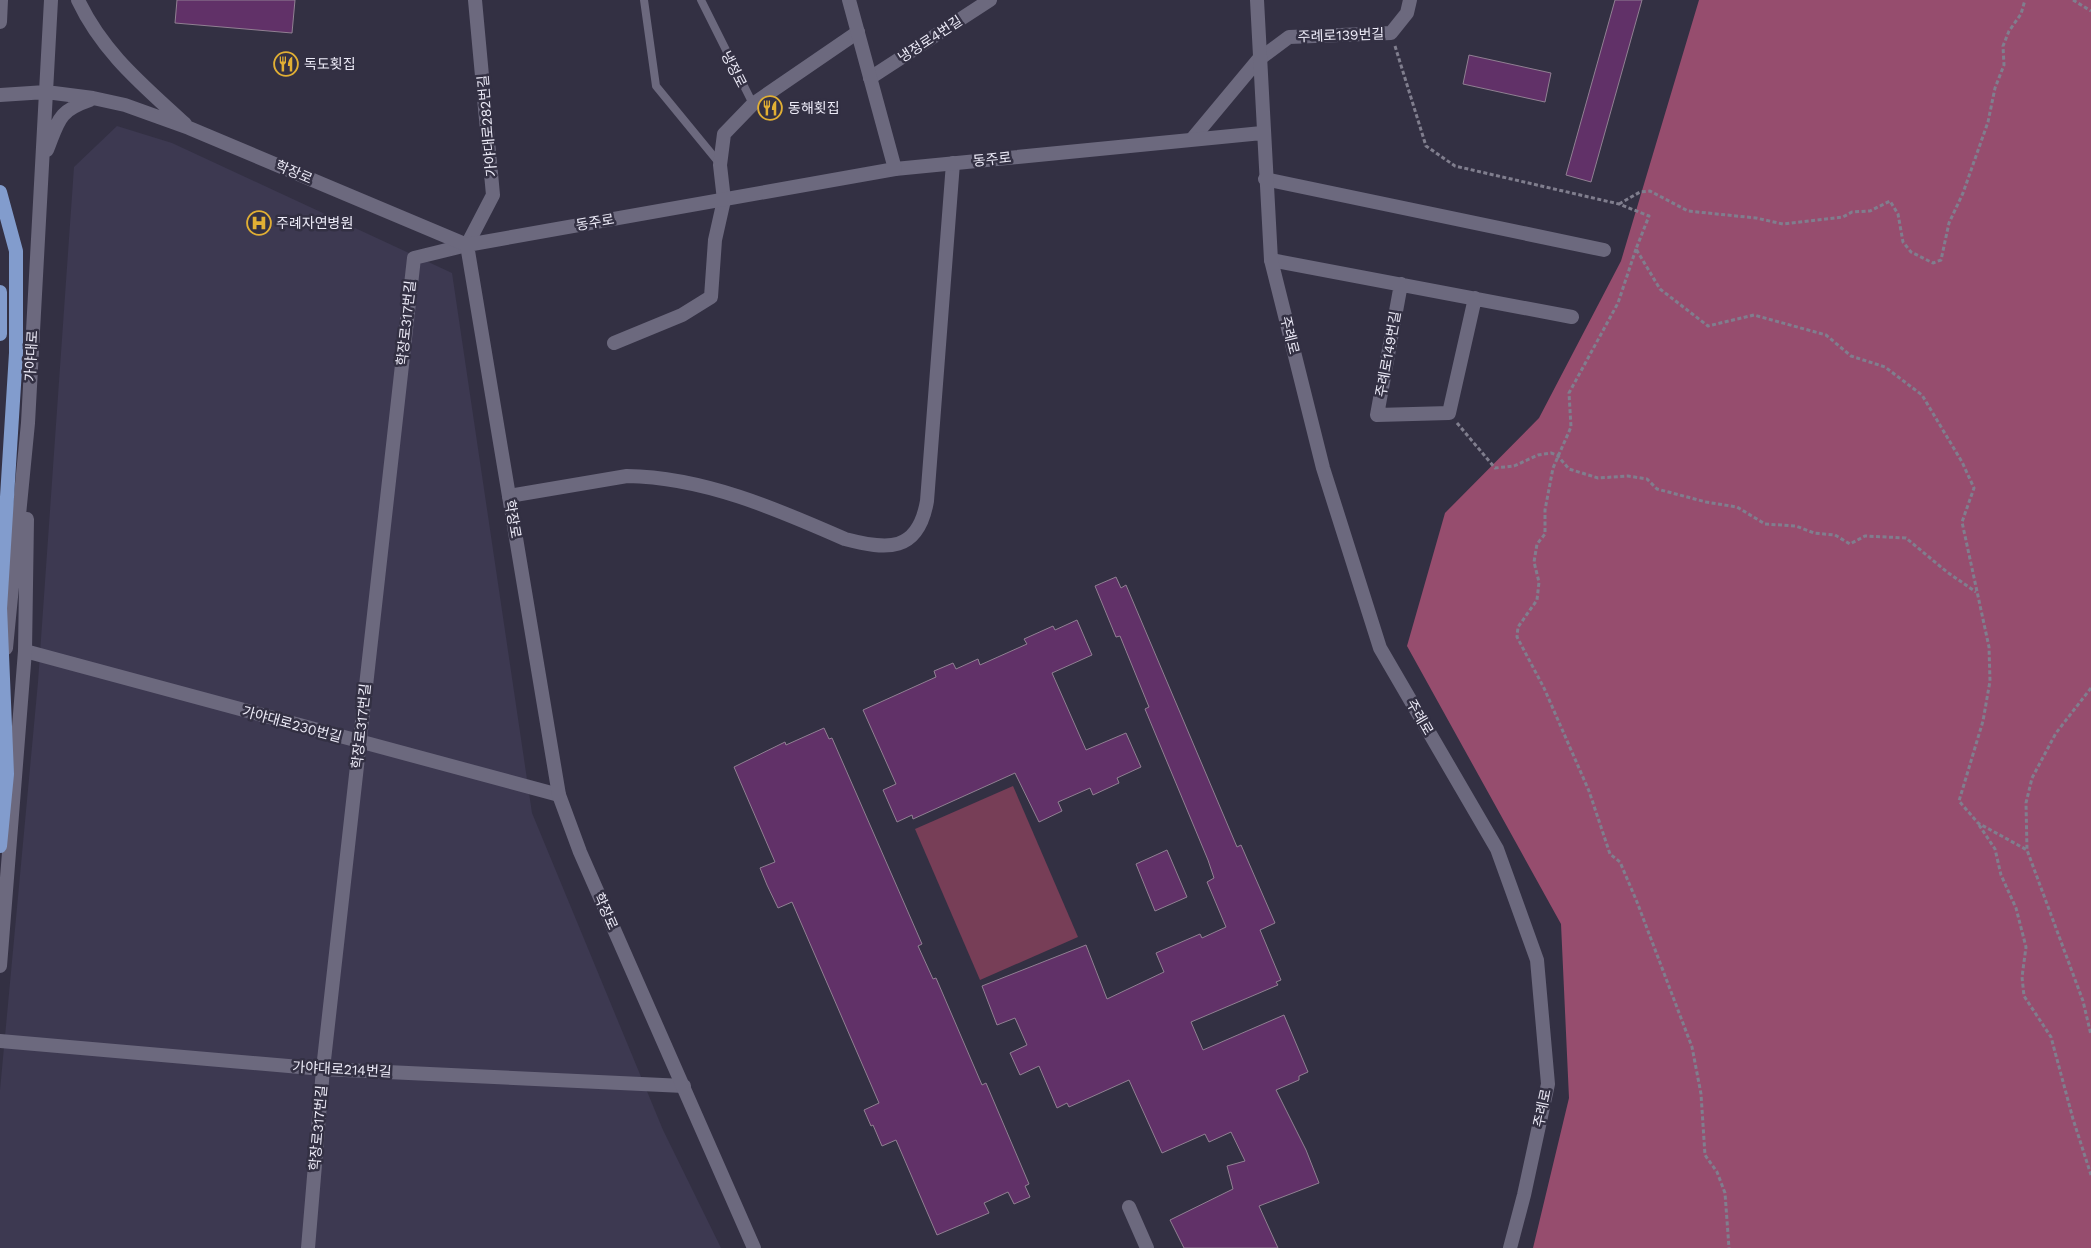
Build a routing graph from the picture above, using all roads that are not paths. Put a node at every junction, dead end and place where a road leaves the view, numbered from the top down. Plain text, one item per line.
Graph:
1 (1, 0) edge
2 (51, 0) edge
3 (78, 0) edge
4 (475, 0) edge
5 (644, 0) edge
6 (701, 0) edge
7 (849, 0) edge
8 (990, 0) edge
9 (1257, 0) edge
10 (1410, 0) edge
11 (0, 22) edge
12 (858, 32) junction
13 (1258, 60) junction
14 (870, 78) junction
15 (46, 92) junction
16 (0, 95) edge
17 (93, 98) junction
18 (752, 104) junction
19 (189, 128) junction
20 (1262, 133) junction
21 (1193, 138) junction
22 (42, 163) junction
23 (953, 163) junction
24 (720, 165) junction
25 (895, 169) junction
26 (1265, 179) junction
27 (0, 192) edge
28 (724, 200) junction
29 (467, 245) junction
30 (1604, 250) dead end
31 (1271, 260) junction
32 (1401, 284) junction
33 (0, 292) edge
34 (1475, 298) junction
35 (1572, 317) dead end
36 (0, 334) edge
37 (614, 343) dead end
38 (28, 423) junction
39 (509, 496) junction
40 (0, 608) edge
41 (25, 651) junction
42 (0, 711) edge
43 (360, 743) junction
44 (559, 795) junction
45 (0, 846) edge
46 (0, 966) edge
47 (0, 1041) edge
48 (323, 1068) junction
49 (684, 1086) junction
50 (1129, 1207) dead end
51 (308, 1248) edge
52 (754, 1248) edge
53 (1147, 1248) edge
54 (1510, 1248) edge

1 - 11 street
2 - 15 street, 가야대로
3 - 19 street
4 - 29 street, 가야대로282번길
5 - 24 lane
6 - 18 lane, 냉정로
7 - 12 street
8 - 14 street, 냉정로4번길
9 - 13 street, 주례로
10 - 13 street, 주례로139번길
12 - 14 street
12 - 18 street, 냉정로
13 - 20 street, 주례로
13 - 21 street, 주례로139번길
14 - 25 street
15 - 16 street, 학장로
15 - 17 street, 학장로
15 - 22 street, 가야대로
17 - 19 street, 학장로
17 - 22 street
18 - 24 street
19 - 29 street, 학장로
20 - 21 street, 동주로
20 - 26 street, 주례로
21 - 23 street, 동주로
22 - 38 street, 가야대로
23 - 25 street, 동주로
23 - 39 street
24 - 28 street
25 - 28 street, 동주로
26 - 30 street
26 - 31 street, 주례로
27 - 40 highway
28 - 29 street, 동주로
28 - 37 street
29 - 39 street, 학장로
29 - 43 street, 학장로317번길
31 - 32 street
31 - 54 street, 주례로
32 - 34 street
32 - 34 street, 주례로149번길
33 - 36 highway
34 - 35 street
38 - 41 street
38 - 42 street, 가야대로
39 - 44 street, 학장로
40 - 45 highway
41 - 43 street, 가야대로230번길
41 - 46 street
43 - 44 street, 가야대로230번길
43 - 48 street, 학장로317번길
44 - 49 street, 학장로
47 - 48 street, 가야대로214번길
48 - 49 street, 가야대로214번길
48 - 51 street, 학장로317번길
49 - 52 street, 학장로
50 - 53 street

